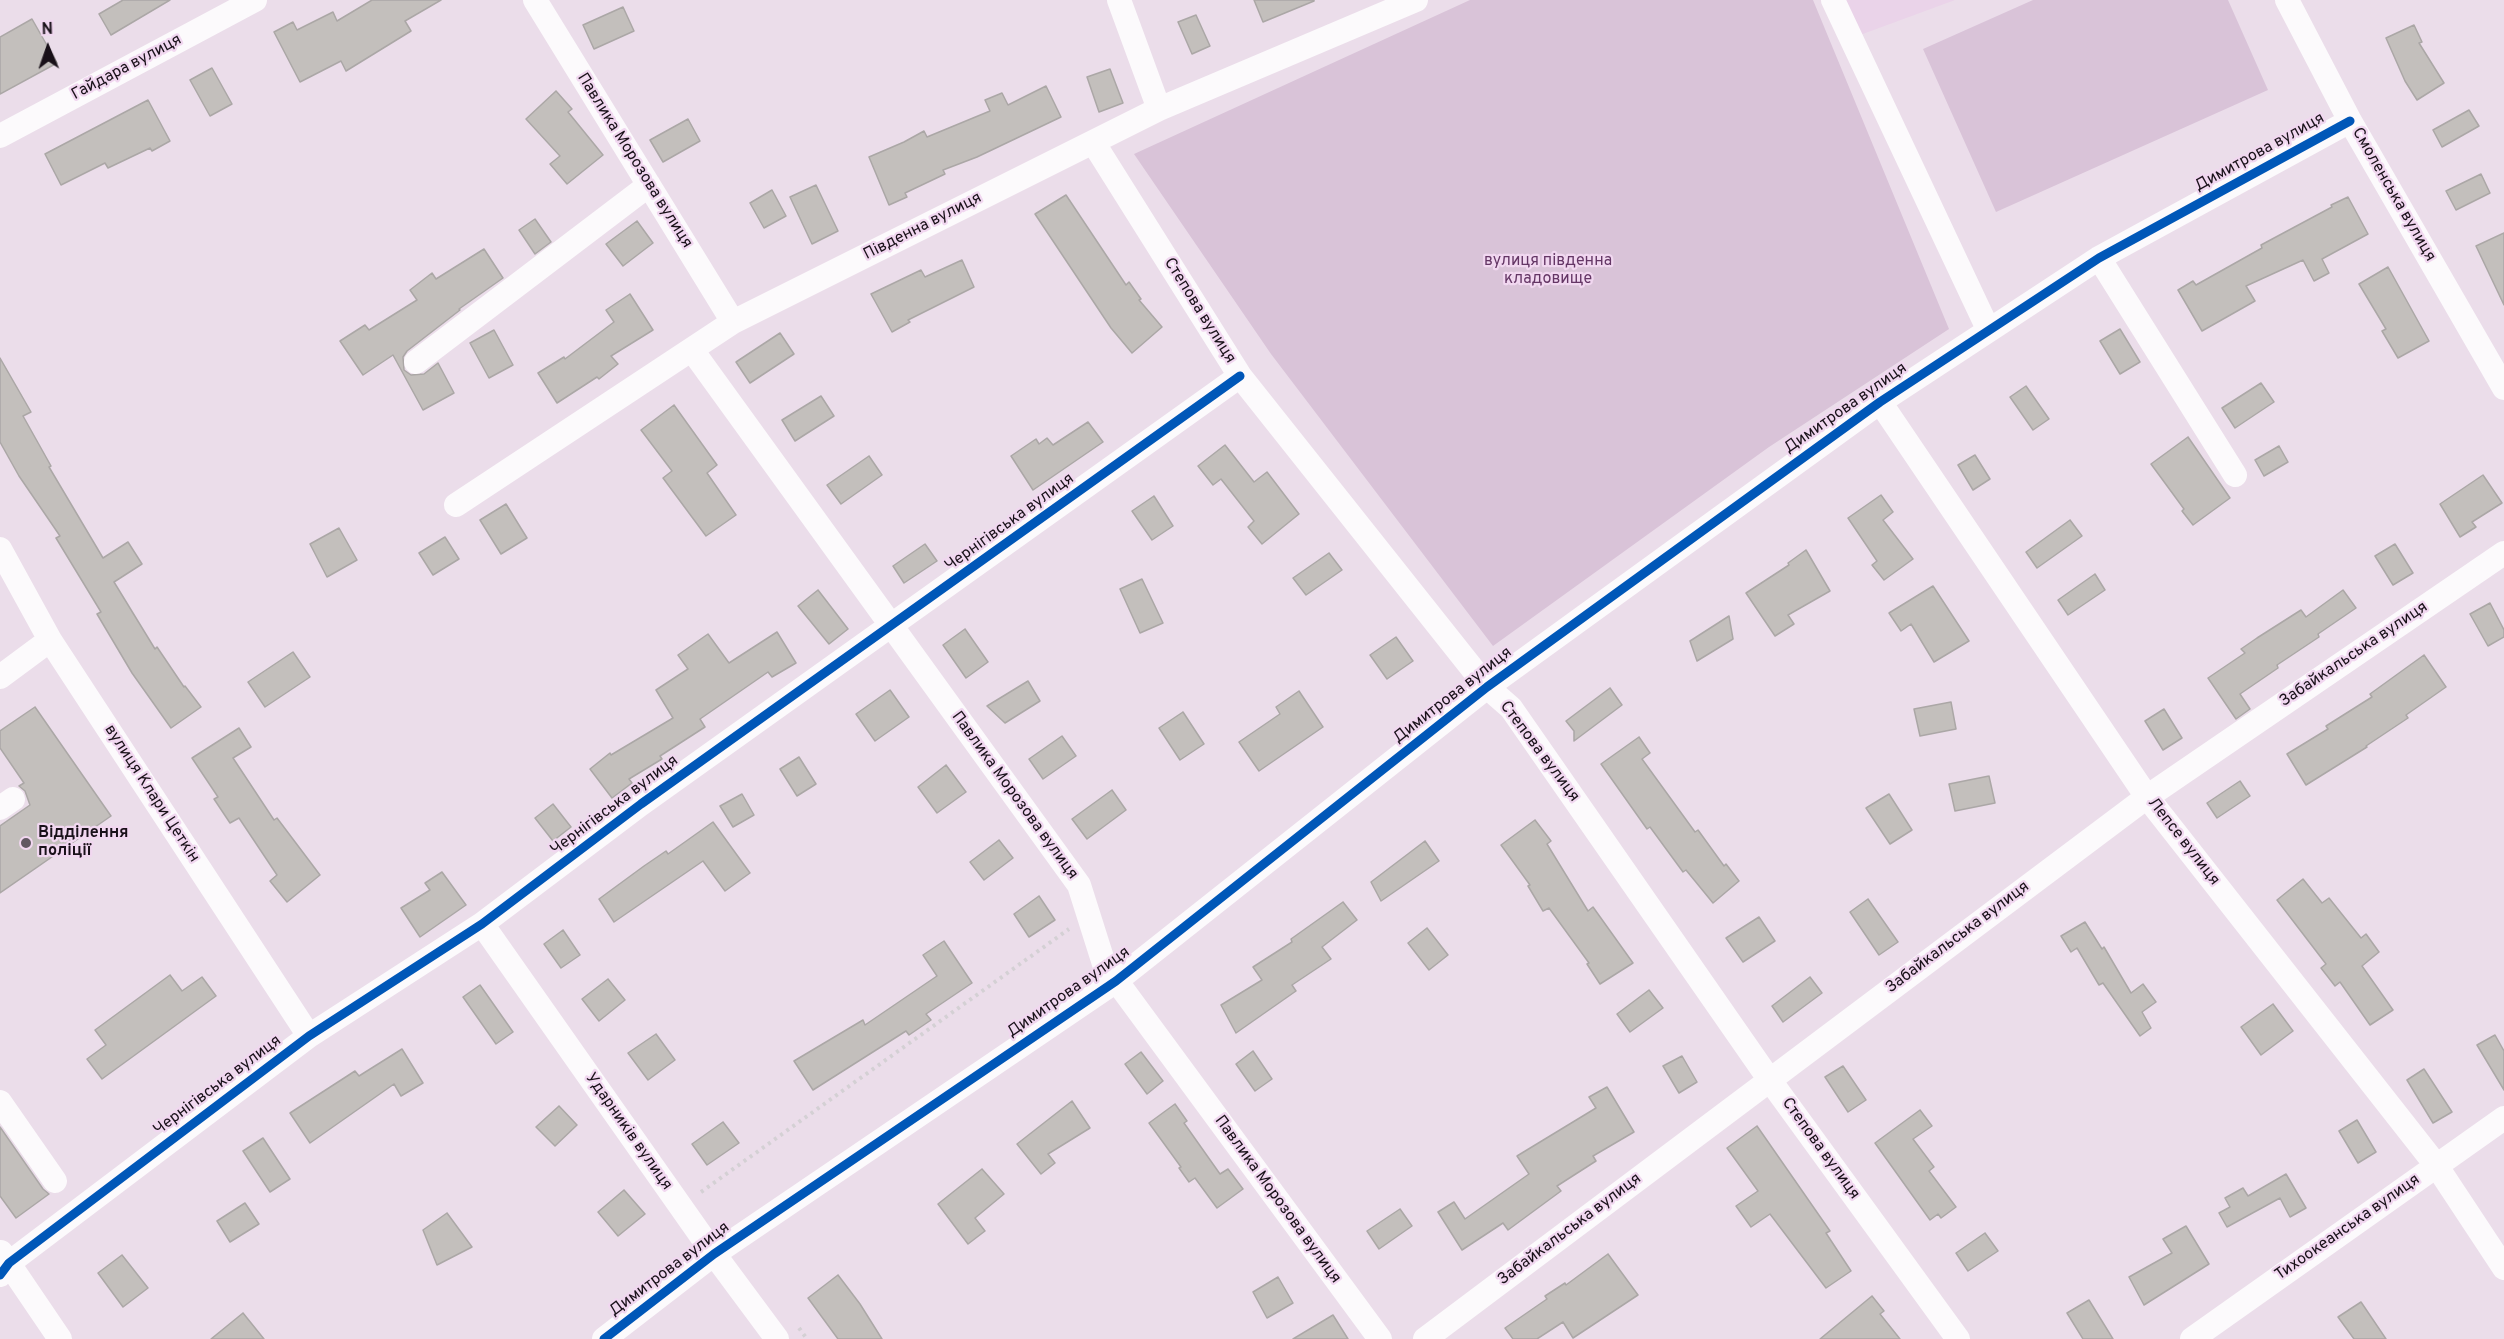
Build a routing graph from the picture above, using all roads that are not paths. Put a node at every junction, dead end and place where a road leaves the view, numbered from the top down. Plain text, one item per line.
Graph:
1 (255, 0) edge
2 (535, 0) edge
3 (1119, 0) edge
4 (1416, 0) edge
5 (1833, 0) edge
6 (2286, 0) edge
7 (1159, 109) junction
8 (2350, 121) junction
9 (0, 136) edge
10 (1093, 142) junction
11 (649, 185) junction
12 (2099, 258) junction
13 (733, 322) junction
14 (1988, 329) junction
15 (692, 350) junction
16 (416, 362) dead end
17 (1240, 376) junction
18 (2504, 388) edge
19 (1880, 402) junction
20 (2235, 475) dead end
21 (456, 505) dead end
22 (0, 549) edge
23 (2504, 553) edge
24 (891, 627) junction
25 (50, 640) junction
26 (0, 677) edge
27 (1487, 687) junction
28 (2147, 797) junction
29 (482, 924) junction
30 (1116, 981) junction
31 (309, 1036) junction
32 (1769, 1079) junction
33 (0, 1102) edge
34 (2504, 1118) edge
35 (2436, 1165) junction
36 (55, 1181) dead end
37 (714, 1254) junction
38 (3, 1263) edge
39 (2504, 1268) edge
40 (60, 1339) edge
41 (604, 1339) edge
42 (777, 1339) edge
43 (1380, 1339) edge
44 (1425, 1339) edge
45 (1958, 1339) edge
46 (2192, 1339) edge

1 - 9 street, Гайдара вулиця
2 - 11 street, Павлика Морозова вулиця
3 - 7 street
4 - 7 street, Південна вулиця
5 - 14 street
6 - 8 street, Смоленська вулиця
7 - 10 street, Південна вулиця
8 - 12 street, Димитрова вулиця
8 - 18 street, Смоленська вулиця
10 - 13 street, Південна вулиця
10 - 17 street, Степова вулиця
11 - 13 street, Павлика Морозова вулиця
11 - 16 street
12 - 14 street, Димитрова вулиця
12 - 20 street
13 - 15 street, Південна вулиця
14 - 19 street, Димитрова вулиця
15 - 21 street, Південна вулиця
15 - 24 street, Павлика Морозова вулиця
17 - 24 street, Чернігівська вулиця
17 - 27 street, Степова вулиця
19 - 27 street, Димитрова вулиця
19 - 28 street, Лепсе вулиця
22 - 25 street, вулиця Клари Цеткін
23 - 28 street, Забайкальська вулиця
24 - 29 street, Чернігівська вулиця
24 - 30 street, Павлика Морозова вулиця
25 - 26 street
25 - 31 street, вулиця Клари Цеткін
27 - 30 street, Димитрова вулиця
27 - 32 street, Степова вулиця
28 - 32 street, Забайкальська вулиця
28 - 35 street, Лепсе вулиця
29 - 31 street, Чернігівська вулиця
29 - 37 street, Ударників вулиця
30 - 37 street, Димитрова вулиця
30 - 43 street, Павлика Морозова вулиця
31 - 38 street, Чернігівська вулиця
32 - 44 street, Забайкальська вулиця
32 - 45 street, Степова вулиця
33 - 36 street
34 - 35 street, Тихоокеанська вулиця
35 - 39 street, Лепсе вулиця
35 - 46 street, Тихоокеанська вулиця
37 - 41 street, Димитрова вулиця
37 - 42 street, Ударників вулиця
38 - 40 street

